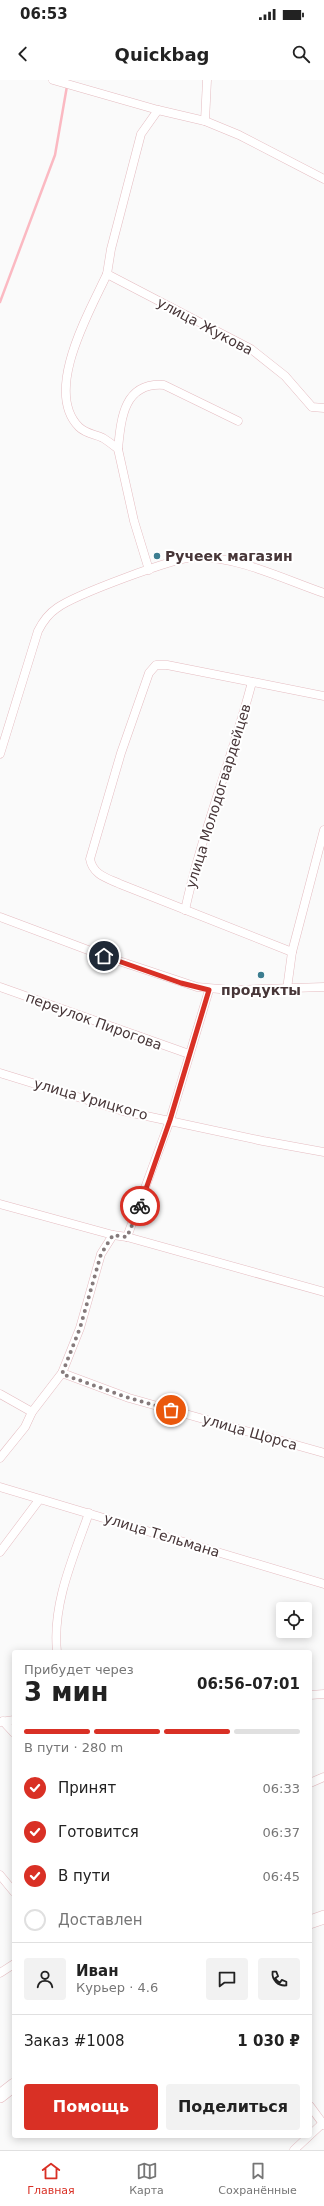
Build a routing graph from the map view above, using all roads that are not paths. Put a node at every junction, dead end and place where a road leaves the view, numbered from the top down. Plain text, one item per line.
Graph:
1 (53, 80) edge
2 (207, 80) edge
3 (158, 110) junction
4 (205, 121) junction
5 (324, 179) edge
6 (107, 274) junction
7 (324, 408) edge
8 (238, 421) dead end
9 (118, 449) junction
10 (149, 570) junction
11 (324, 593) edge
12 (252, 682) junction
13 (324, 696) edge
14 (0, 754) edge
15 (324, 830) edge
16 (185, 910) junction
17 (0, 917) edge
18 (292, 952) junction
19 (0, 987) edge
20 (324, 987) edge
21 (287, 989) junction
22 (209, 990) junction
23 (189, 1054) junction
24 (0, 1073) edge
25 (170, 1120) junction
26 (324, 1152) edge
27 (0, 1204) edge
28 (113, 1235) junction
29 (127, 1237) junction
30 (324, 1292) edge
31 (62, 1374) junction
32 (0, 1394) edge
33 (32, 1412) junction
34 (324, 1453) edge
35 (0, 1458) edge
36 (0, 1487) edge
37 (39, 1500) junction
38 (89, 1513) junction
39 (0, 1552) edge
40 (324, 1584) edge
41 (57, 1650) edge
42 (324, 1694) edge
43 (312, 1695) edge
44 (12, 1720) edge
45 (2, 1721) edge
46 (12, 1731) edge
47 (324, 1777) edge
48 (312, 1782) edge
49 (0, 1875) edge
50 (12, 1890) edge
51 (324, 1917) edge
52 (312, 1921) edge
53 (12, 1965) edge
54 (0, 1972) edge
55 (12, 2087) edge
56 (0, 2096) edge
57 (312, 2109) edge
58 (323, 2124) edge
59 (312, 2133) edge
60 (306, 2138) edge
61 (294, 2150) edge

1 - 3 street
2 - 4 street
3 - 4 street
3 - 6 street
4 - 5 street
6 - 7 street, улица Жукова
6 - 9 street
8 - 9 street
9 - 10 street
10 - 11 street
10 - 14 street
12 - 13 street
12 - 16 street, улица Молодогвардейцев
12 - 16 street
15 - 18 street
16 - 18 street
17 - 22 street
18 - 21 street
19 - 23 street, переулок Пирогова
20 - 21 street
21 - 22 street
22 - 23 street
23 - 25 street
24 - 25 street, улица Урицкого
25 - 26 street, улица Урицкого
25 - 29 street
27 - 28 street
28 - 29 street
28 - 31 street
29 - 30 street
31 - 33 street
31 - 34 street, улица Щорса
32 - 33 street
33 - 35 street
36 - 37 street, улица Тельмана
37 - 38 street, улица Тельмана
37 - 39 street
38 - 40 street, улица Тельмана
38 - 41 street
42 - 43 street
44 - 45 street
45 - 46 street
47 - 48 street
49 - 50 street
51 - 52 main road
53 - 54 street
55 - 56 main road
57 - 58 street
58 - 59 street
60 - 61 street

